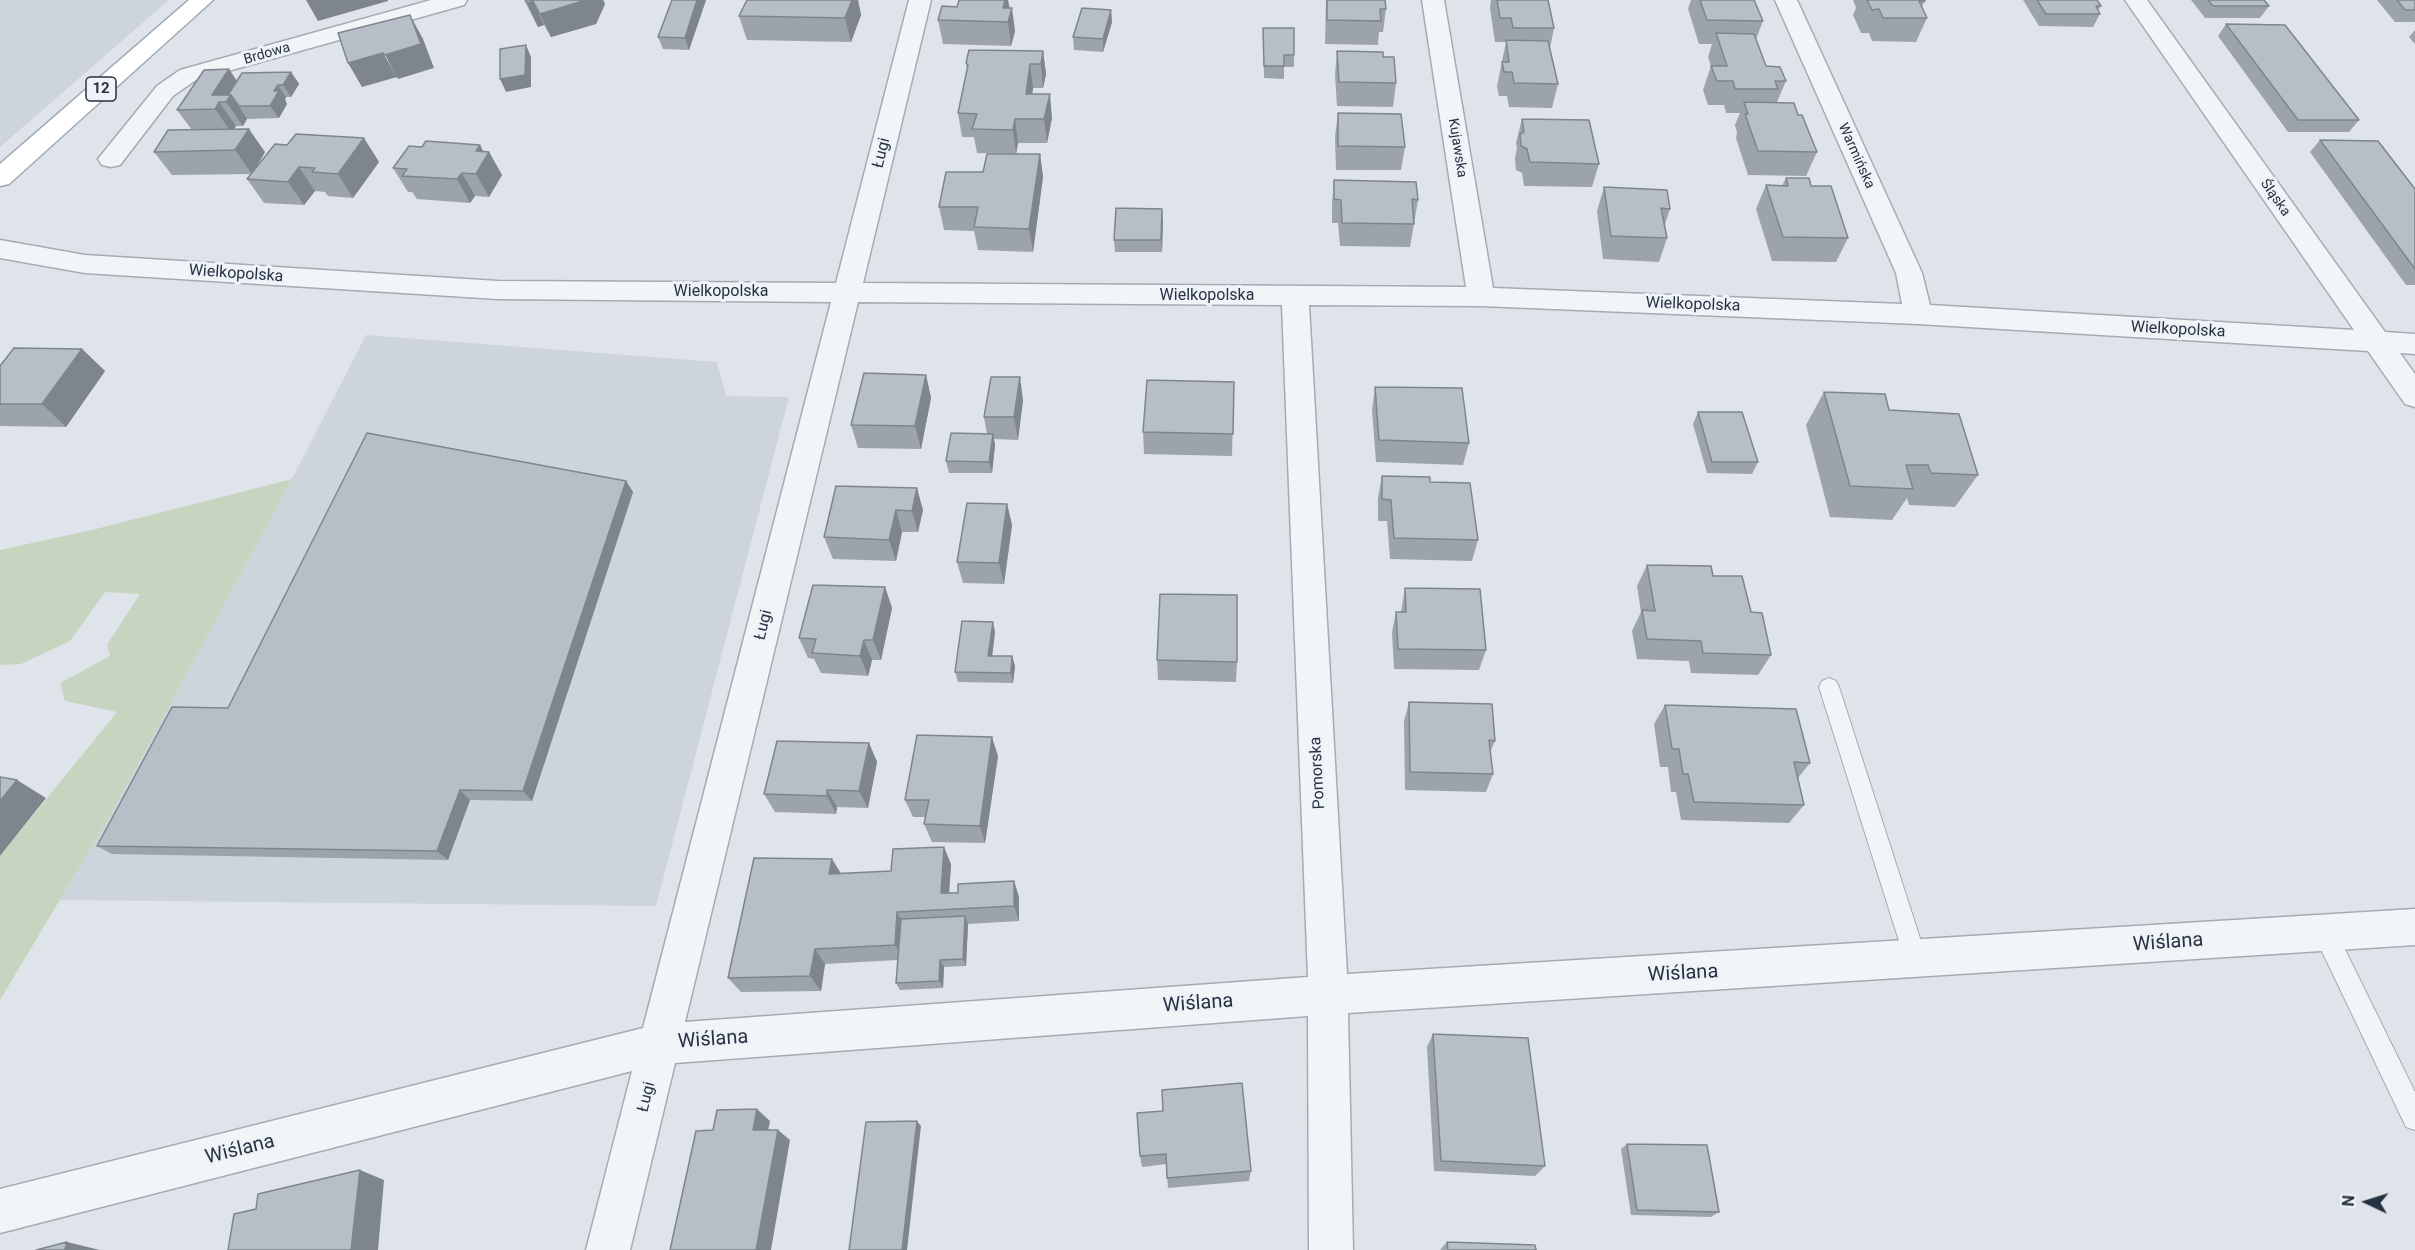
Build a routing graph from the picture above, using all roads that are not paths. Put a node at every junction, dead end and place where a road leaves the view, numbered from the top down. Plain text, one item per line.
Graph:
1 (202, 0) edge
2 (456, 0) edge
3 (920, 0) edge
4 (1433, 0) edge
5 (1786, 0) edge
6 (2136, 0) edge
7 (111, 159) dead end
8 (0, 178) edge
9 (0, 249) edge
10 (847, 292) junction
11 (1295, 296) junction
12 (1481, 297) junction
13 (1918, 314) junction
14 (2376, 342) junction
15 (2415, 344) edge
16 (2415, 396) edge
17 (1829, 687) dead end
18 (2415, 927) edge
19 (2325, 933) junction
20 (1916, 960) junction
21 (1328, 995) junction
22 (660, 1044) junction
23 (2415, 1118) edge
24 (0, 1211) edge
25 (608, 1250) edge
26 (1331, 1250) edge

1 - 8 main road, 12
2 - 7 street, Brdowa
3 - 10 street, Ługi
4 - 12 street, Kujawska
5 - 13 street, Warmińska
6 - 14 street, Śląska
9 - 10 street, Wielkopolska
10 - 11 street, Wielkopolska
10 - 22 street, Ługi
11 - 12 street, Wielkopolska
11 - 21 street, Pomorska
12 - 13 street, Wielkopolska
13 - 14 street, Wielkopolska
14 - 15 street, Wielkopolska
14 - 16 street, Śląska
17 - 20 lane
18 - 19 street, Wiślana
19 - 20 street, Wiślana
19 - 23 lane
20 - 21 street, Wiślana
21 - 22 street, Wiślana
21 - 26 street, Pomorska
22 - 24 street, Wiślana
22 - 25 street, Ługi

